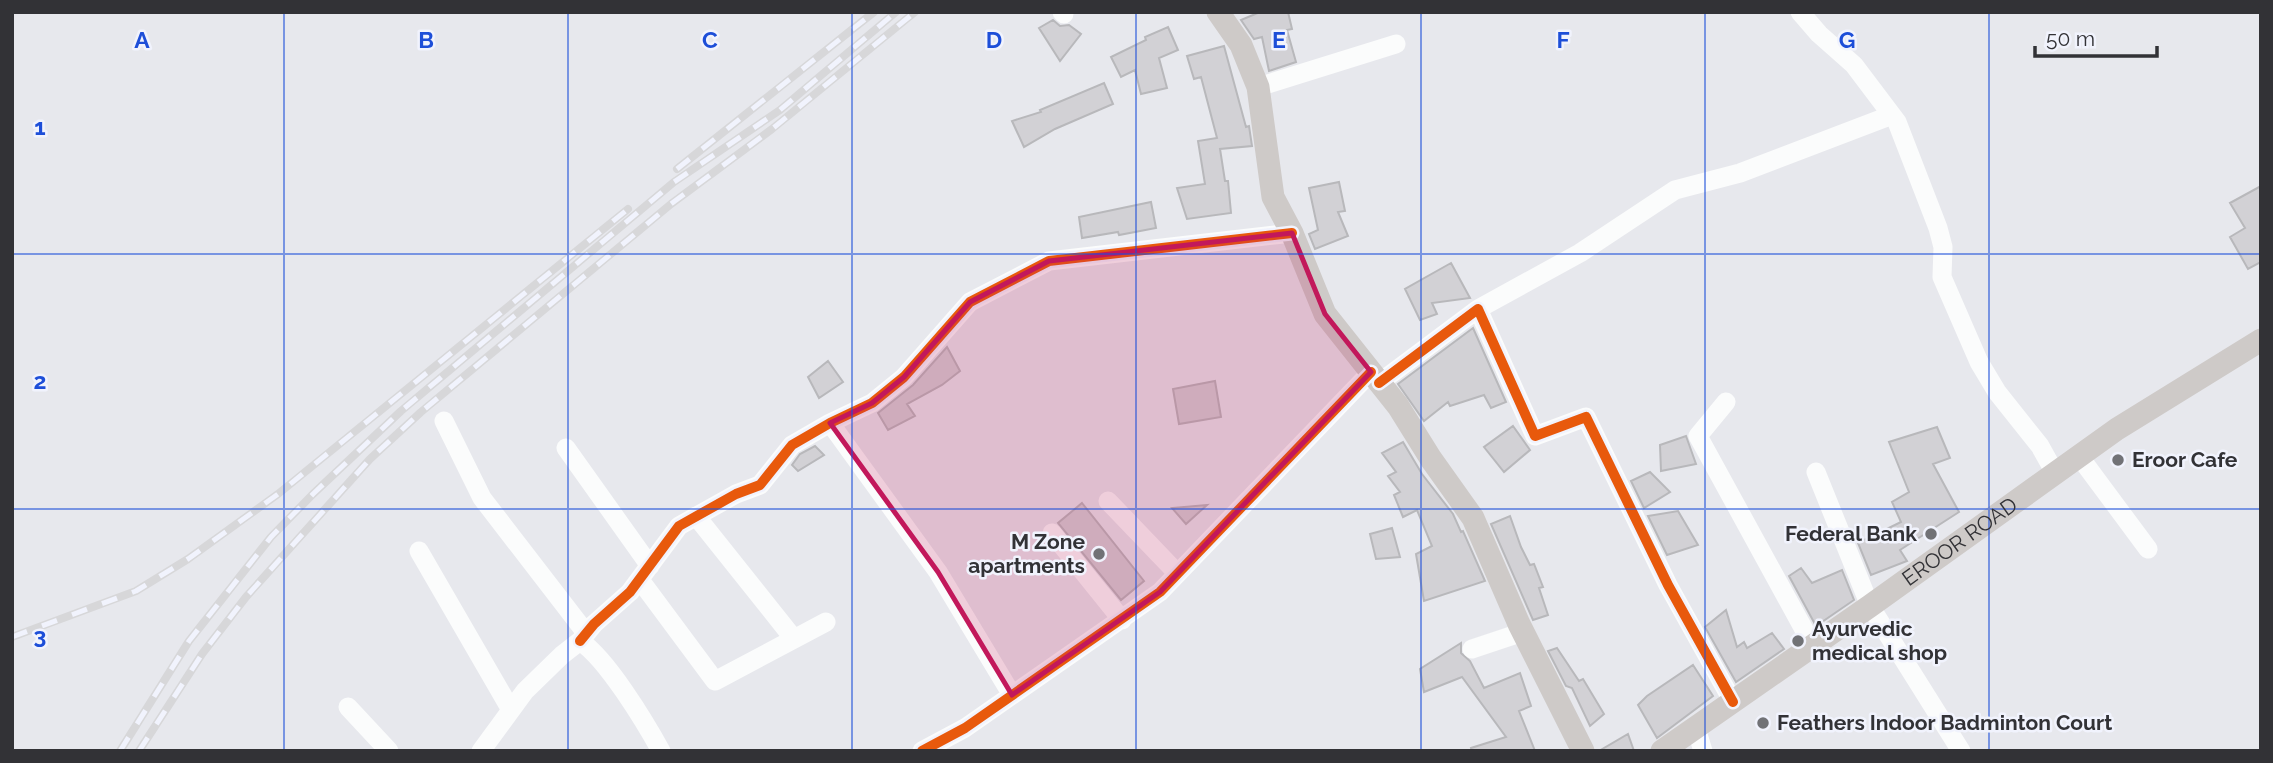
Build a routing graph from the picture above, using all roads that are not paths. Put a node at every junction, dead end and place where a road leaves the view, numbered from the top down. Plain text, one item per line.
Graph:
1 (1218, 12) edge
2 (1801, 12) edge
3 (1396, 44) dead end
4 (1258, 88) junction
5 (1892, 115) junction
6 (1292, 233) junction
7 (1478, 309) junction
8 (2261, 340) edge
9 (1375, 377) junction
10 (1726, 402) dead end
11 (444, 421) dead end
12 (830, 422) junction
13 (566, 448) dead end
14 (2079, 456) junction
15 (1816, 472) dead end
16 (2055, 473) junction
17 (1108, 501) dead end
18 (696, 516) junction
19 (1052, 533) dead end
20 (2148, 549) dead end
21 (419, 551) dead end
22 (645, 573) junction
23 (1177, 573) junction
24 (1870, 606) junction
25 (1122, 620) junction
26 (825, 622) dead end
27 (1523, 632) junction
28 (583, 637) junction
29 (793, 639) junction
30 (1813, 646) junction
31 (1472, 649) dead end
32 (1012, 695) junction
33 (1733, 702) junction
34 (348, 707) dead end
35 (511, 710) junction
36 (1696, 728) junction
37 (389, 751) edge
38 (481, 751) edge
39 (661, 751) edge
40 (922, 751) edge
41 (1583, 751) edge
42 (1662, 751) edge
43 (1703, 751) edge
44 (1961, 751) edge

1 - 4 main road
2 - 5 street
3 - 4 street
4 - 6 main road
5 - 7 street
5 - 16 street
6 - 9 main road
6 - 12 street
7 - 9 street
7 - 33 street
8 - 14 main road, EROOR ROAD
9 - 23 street
9 - 27 main road
10 - 30 street
11 - 28 street
12 - 18 street
12 - 32 street
13 - 22 street
14 - 16 main road, EROOR ROAD
14 - 20 street
15 - 24 street
16 - 24 main road, EROOR ROAD
17 - 23 street
18 - 22 street
18 - 29 street
19 - 25 street
21 - 35 street
22 - 28 street
22 - 29 street
23 - 25 street
24 - 30 main road, EROOR ROAD
24 - 44 street
25 - 32 street
26 - 29 street
27 - 31 street
27 - 41 main road
28 - 35 street
28 - 39 street
30 - 33 main road, EROOR ROAD
32 - 40 street
33 - 36 main road, EROOR ROAD
34 - 37 street
35 - 38 street
36 - 42 main road, EROOR ROAD
36 - 43 street

